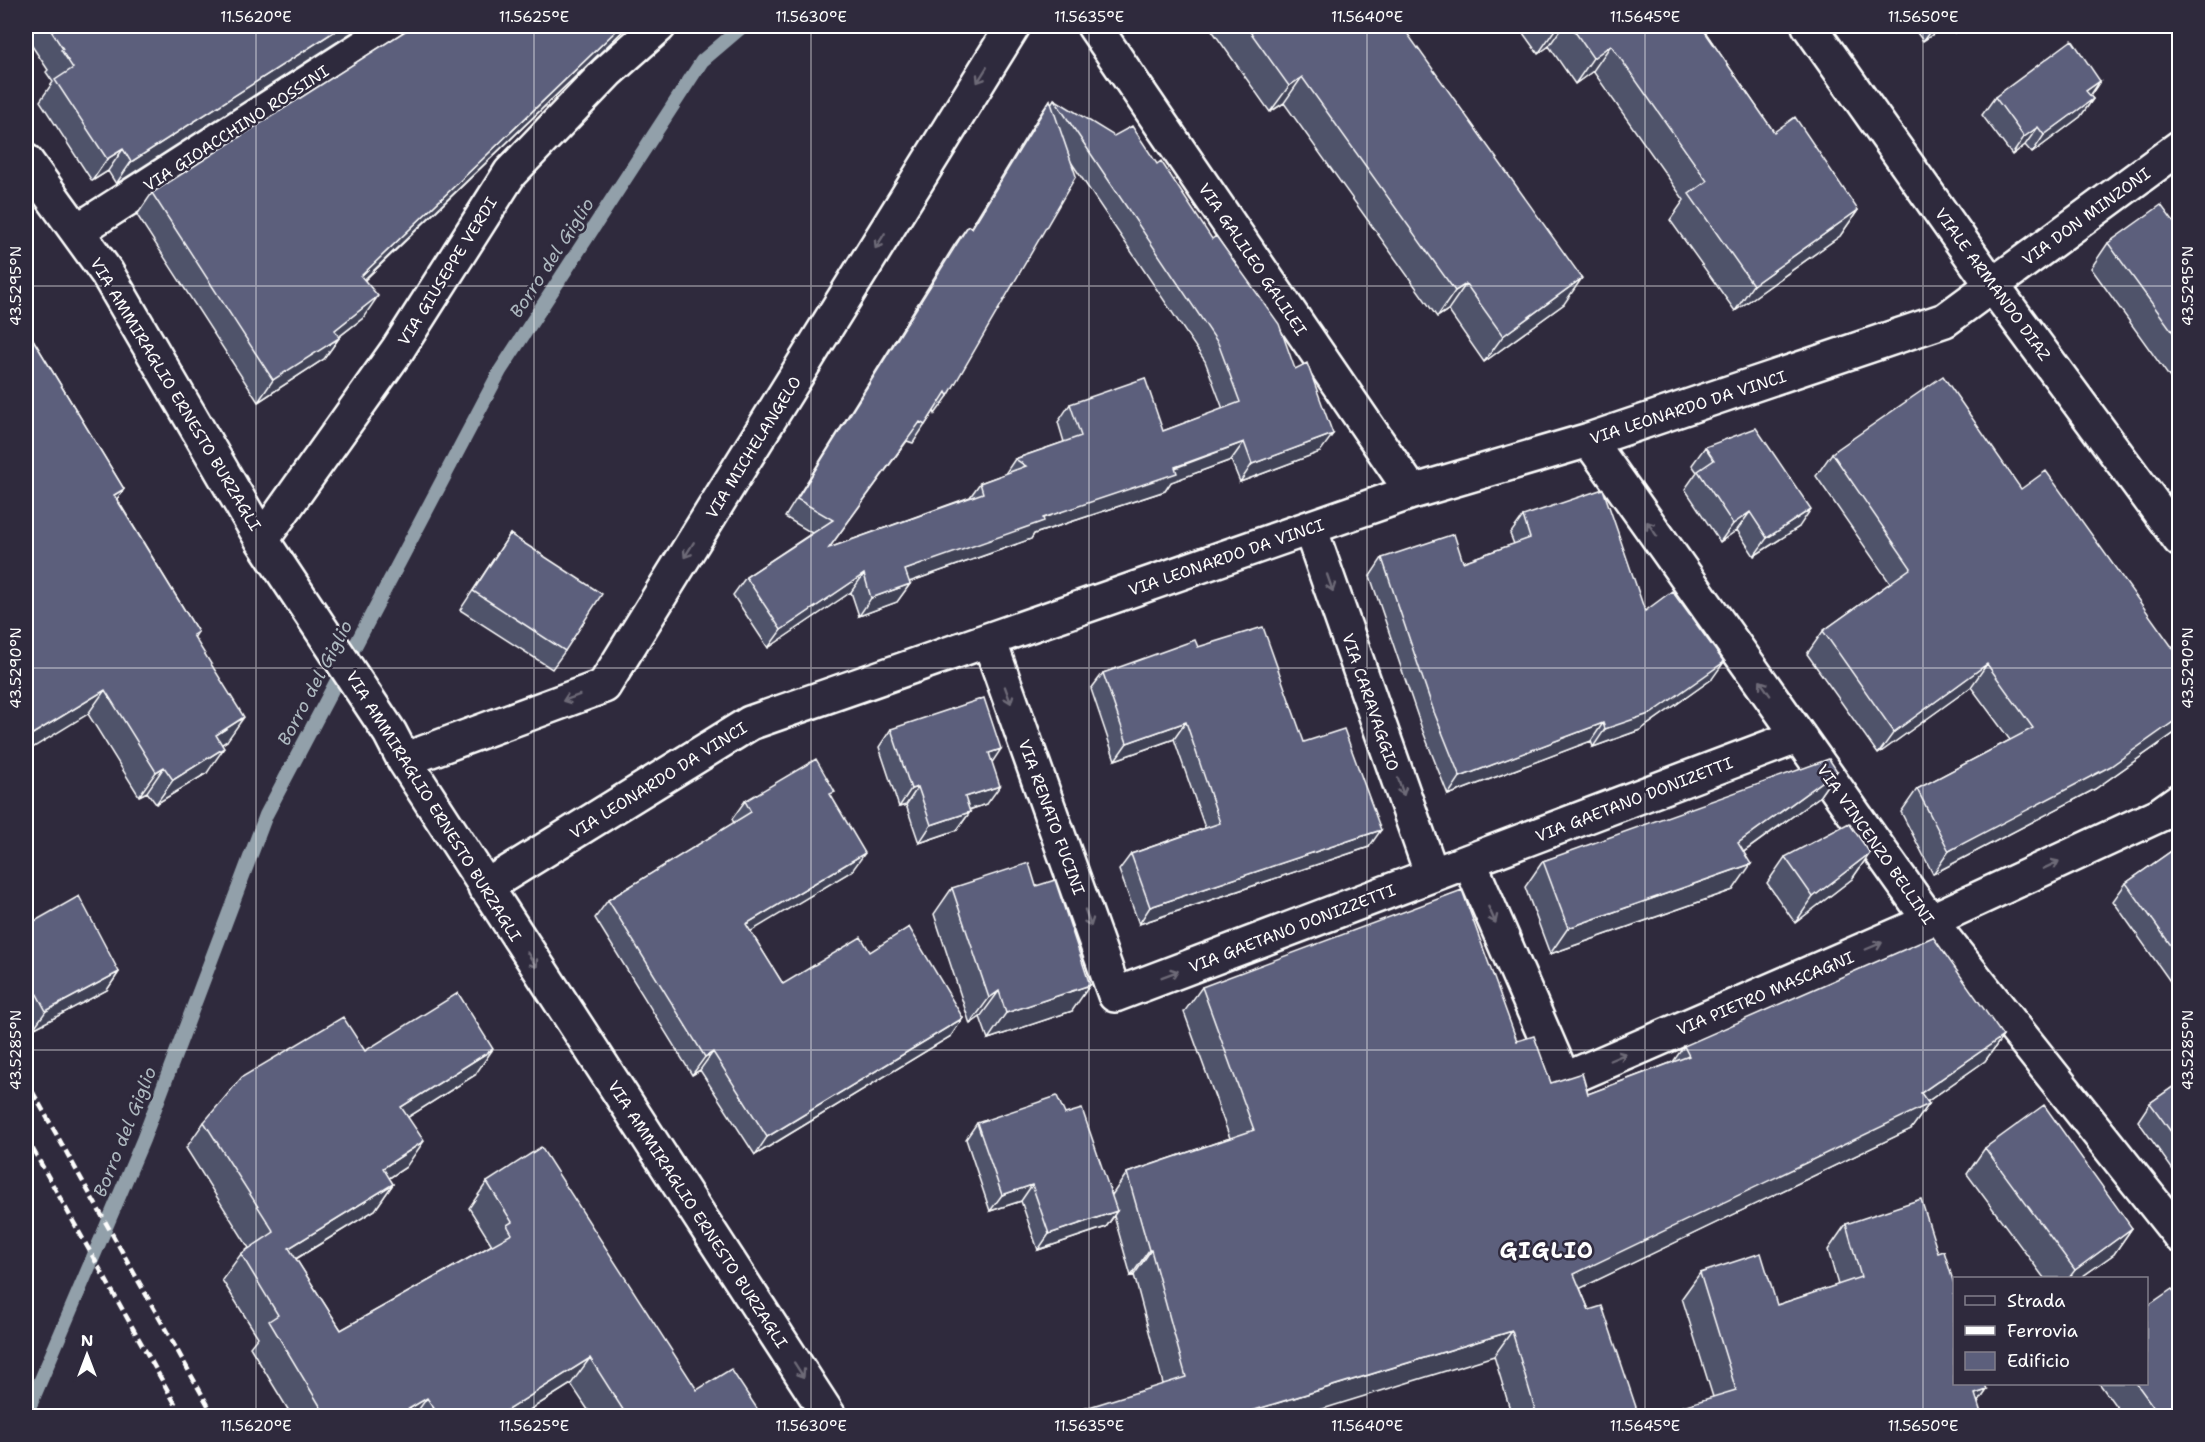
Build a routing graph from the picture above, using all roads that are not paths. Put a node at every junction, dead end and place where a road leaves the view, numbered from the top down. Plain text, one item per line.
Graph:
1 (396, 26) edge
2 (659, 26) edge
3 (1013, 26) edge
4 (1094, 26) edge
5 (1809, 26) edge
6 (2180, 147) edge
7 (26, 161) edge
8 (77, 231) junction
9 (1992, 285) junction
10 (1589, 440) junction
11 (1412, 492) junction
12 (1310, 528) junction
13 (262, 540) junction
14 (2180, 540) edge
15 (989, 640) junction
16 (1799, 736) junction
17 (397, 746) junction
18 (2180, 800) edge
19 (1469, 861) junction
20 (1432, 875) junction
21 (485, 887) junction
22 (1930, 921) junction
23 (1115, 995) joint
24 (2178, 1231) edge
25 (829, 1416) edge

1 - 8 street, VIA GIOACCHINO ROSSINI
2 - 13 street, VIA GIUSEPPE VERDI
3 -> 17 street, VIA MICHELANGELO
4 - 11 street, VIA GALILEO GALILEI
5 - 9 street, VIALE ARMANDO DIAZ
6 - 9 street, VIA DON MINZONI
7 - 8 street, VIA AMMIRAGLIO ERNESTO BURZAGLI
8 - 13 street, VIA AMMIRAGLIO ERNESTO BURZAGLI
9 - 10 street, VIA LEONARDO DA VINCI
9 - 14 street, VIALE ARMANDO DIAZ
10 - 11 street, VIA LEONARDO DA VINCI
16 -> 10 street, VIA VINCENZO BELLINI
11 - 12 street, VIA LEONARDO DA VINCI
12 - 15 street, VIA LEONARDO DA VINCI
12 -> 20 street, VIA CARAVAGGIO
13 - 17 street, VIA AMMIRAGLIO ERNESTO BURZAGLI
15 - 21 street, VIA LEONARDO DA VINCI
15 -> 23 street, VIA RENATO FUCINI
16 - 19 street, VIA GAETANO DONIZETTI
16 - 22 street, VIA VINCENZO BELLINI
17 - 21 street, VIA AMMIRAGLIO ERNESTO BURZAGLI
22 -> 18 street, VIA PIETRO MASCAGNI
19 - 20 street, VIA GAETANO DONIZZETTI
19 -> 22 street, VIA PIETRO MASCAGNI
23 -> 20 street, VIA GAETANO DONIZZETTI
21 -> 25 street, VIA AMMIRAGLIO ERNESTO BURZAGLI
22 - 24 street, VIA VINCENZO BELLINI

